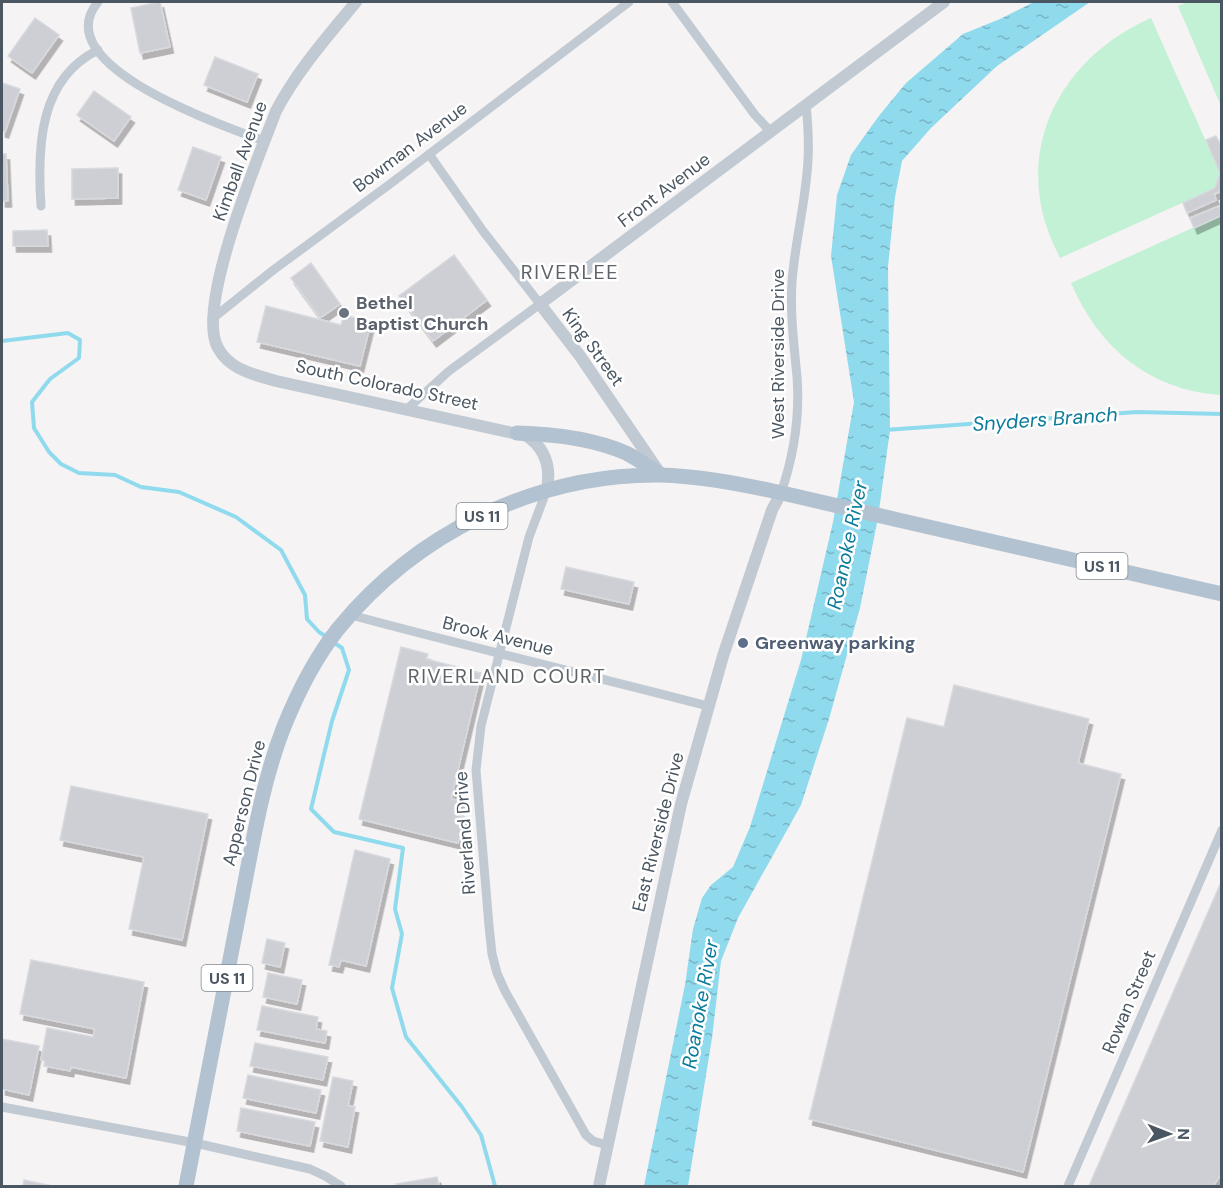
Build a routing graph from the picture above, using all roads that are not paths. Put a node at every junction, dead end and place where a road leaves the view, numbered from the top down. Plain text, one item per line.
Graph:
1 (98, 2) edge
2 (356, 2) edge
3 (629, 2) edge
4 (672, 2) edge
5 (944, 2) edge
6 (98, 50) junction
7 (806, 105) junction
8 (771, 132) junction
9 (264, 141) junction
10 (429, 154) junction
11 (41, 206) dead end
12 (540, 304) junction
13 (212, 319) junction
14 (407, 409) junction
15 (517, 432) junction
16 (662, 475) junction
17 (547, 489) junction
18 (781, 493) junction
19 (1221, 594) edge
20 (351, 615) junction
21 (498, 654) junction
22 (708, 706) junction
23 (1221, 830) edge
24 (2, 1107) edge
25 (195, 1143) junction
26 (607, 1145) junction
27 (186, 1186) edge
28 (341, 1186) edge
29 (598, 1186) edge
30 (1068, 1186) edge

1 - 6 street
2 - 9 street, Kimball Avenue
3 - 10 street, Bowman Avenue
4 - 8 street
5 - 7 street, Front Avenue
6 - 9 street
6 - 11 street
7 - 8 street, Front Avenue
7 - 18 street, West Riverside Drive
8 - 12 street, Front Avenue
9 - 13 street, Kimball Avenue
10 - 12 street, King Street
10 - 13 street, Bowman Avenue
12 - 14 street, Front Avenue
12 - 16 street, King Street
13 - 14 street, South Colorado Street
14 - 15 street, South Colorado Street
15 - 16 main road
15 - 17 street, South Colorado Street
16 - 17 main road, Apperson Drive / US 11
16 - 18 main road, US 11
17 - 20 main road, Apperson Drive / US 11
17 - 21 street, Riverland Drive
18 - 19 main road, US 11
18 - 22 street, East Riverside Drive
20 - 21 street, Brook Avenue
20 - 25 main road, Apperson Drive / US 11
21 - 22 street, Brook Avenue
21 - 26 street, Riverland Drive
22 - 26 street, East Riverside Drive
23 - 30 street, Rowan Street
24 - 25 street
25 - 27 main road, Apperson Drive / US 11
25 - 28 street
26 - 29 street, East Riverside Drive

